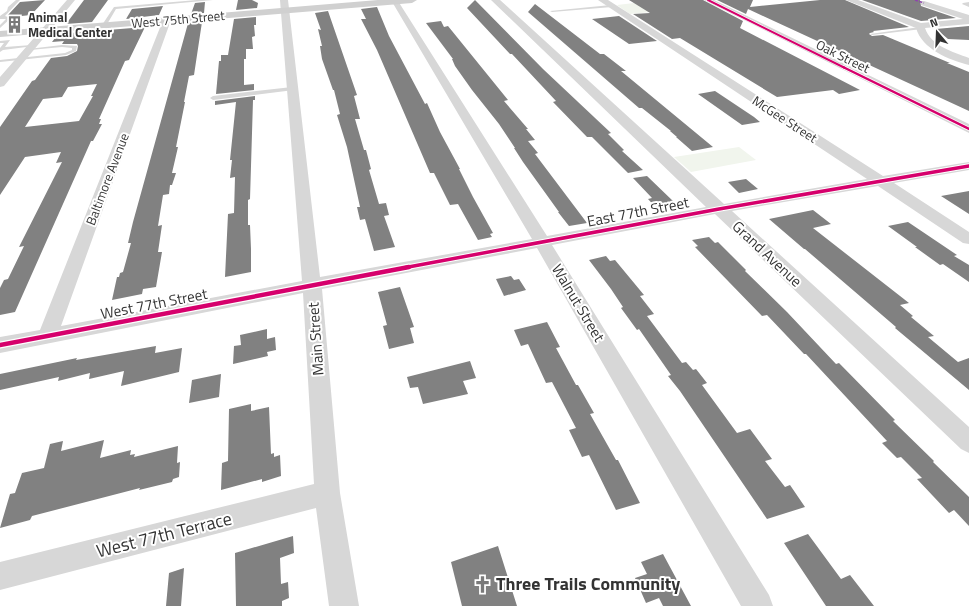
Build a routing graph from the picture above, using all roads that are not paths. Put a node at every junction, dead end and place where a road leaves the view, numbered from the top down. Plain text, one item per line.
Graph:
1 (18, 0) edge
2 (71, 0) edge
3 (211, 0) edge
4 (495, 0) edge
5 (708, 0) edge
6 (850, 0) edge
7 (396, 1) edge
8 (357, 2) edge
9 (969, 2) edge
10 (606, 3) edge
11 (924, 3) dead end
12 (284, 5) edge
13 (969, 6) edge
14 (552, 11) dead end
15 (1, 18) edge
16 (167, 20) junction
17 (969, 20) edge
18 (104, 25) junction
19 (0, 27) edge
20 (920, 27) junction
21 (45, 30) junction
22 (0, 34) edge
23 (872, 34) dead end
24 (0, 42) edge
25 (31, 48) junction
26 (1, 50) edge
27 (21, 58) junction
28 (0, 61) edge
29 (969, 62) edge
30 (0, 84) edge
31 (292, 89) junction
32 (213, 98) dead end
33 (969, 129) edge
34 (969, 166) edge
35 (881, 182) junction
36 (719, 210) junction
37 (969, 239) edge
38 (542, 242) junction
39 (312, 285) junction
40 (47, 337) junction
41 (0, 346) edge
42 (969, 442) edge
43 (327, 493) junction
44 (0, 576) edge
45 (344, 606) edge
46 (758, 606) edge

1 - 15 lane
2 - 21 street
3 - 18 lane
4 - 36 street, Grand Avenue
5 - 33 street, Oak Street
6 - 20 street
7 - 8 main road, West 75th Street
7 - 38 street, Walnut Street
8 - 12 main road, West 75th Street
9 - 13 lane
10 - 14 lane
10 - 35 street, McGee Street
11 - 17 street
12 - 16 main road, West 75th Street
12 - 31 street, Main Street
15 - 19 lane
16 - 18 main road, West 75th Street
16 - 40 street, Baltimore Avenue
17 - 20 street
18 - 21 main road, West 75th Street
20 - 23 lane
20 - 29 street
21 - 22 main road, West 75th Street
21 - 25 street
24 - 26 lane
25 - 26 lane
25 - 27 street
25 - 27 lane
27 - 28 lane
27 - 30 street
31 - 32 lane
31 - 39 street, Main Street
34 - 35 street, East 77th Street
35 - 36 street, East 77th Street
35 - 37 street, McGee Street
36 - 38 street, East 77th Street
36 - 42 street, Grand Avenue
38 - 39 street, East 77th Street
38 - 46 street, Walnut Street
39 - 40 street, West 77th Street
39 - 43 street, Main Street
40 - 41 street, West 77th Street
43 - 44 street, West 77th Terrace
43 - 45 street, Main Street

